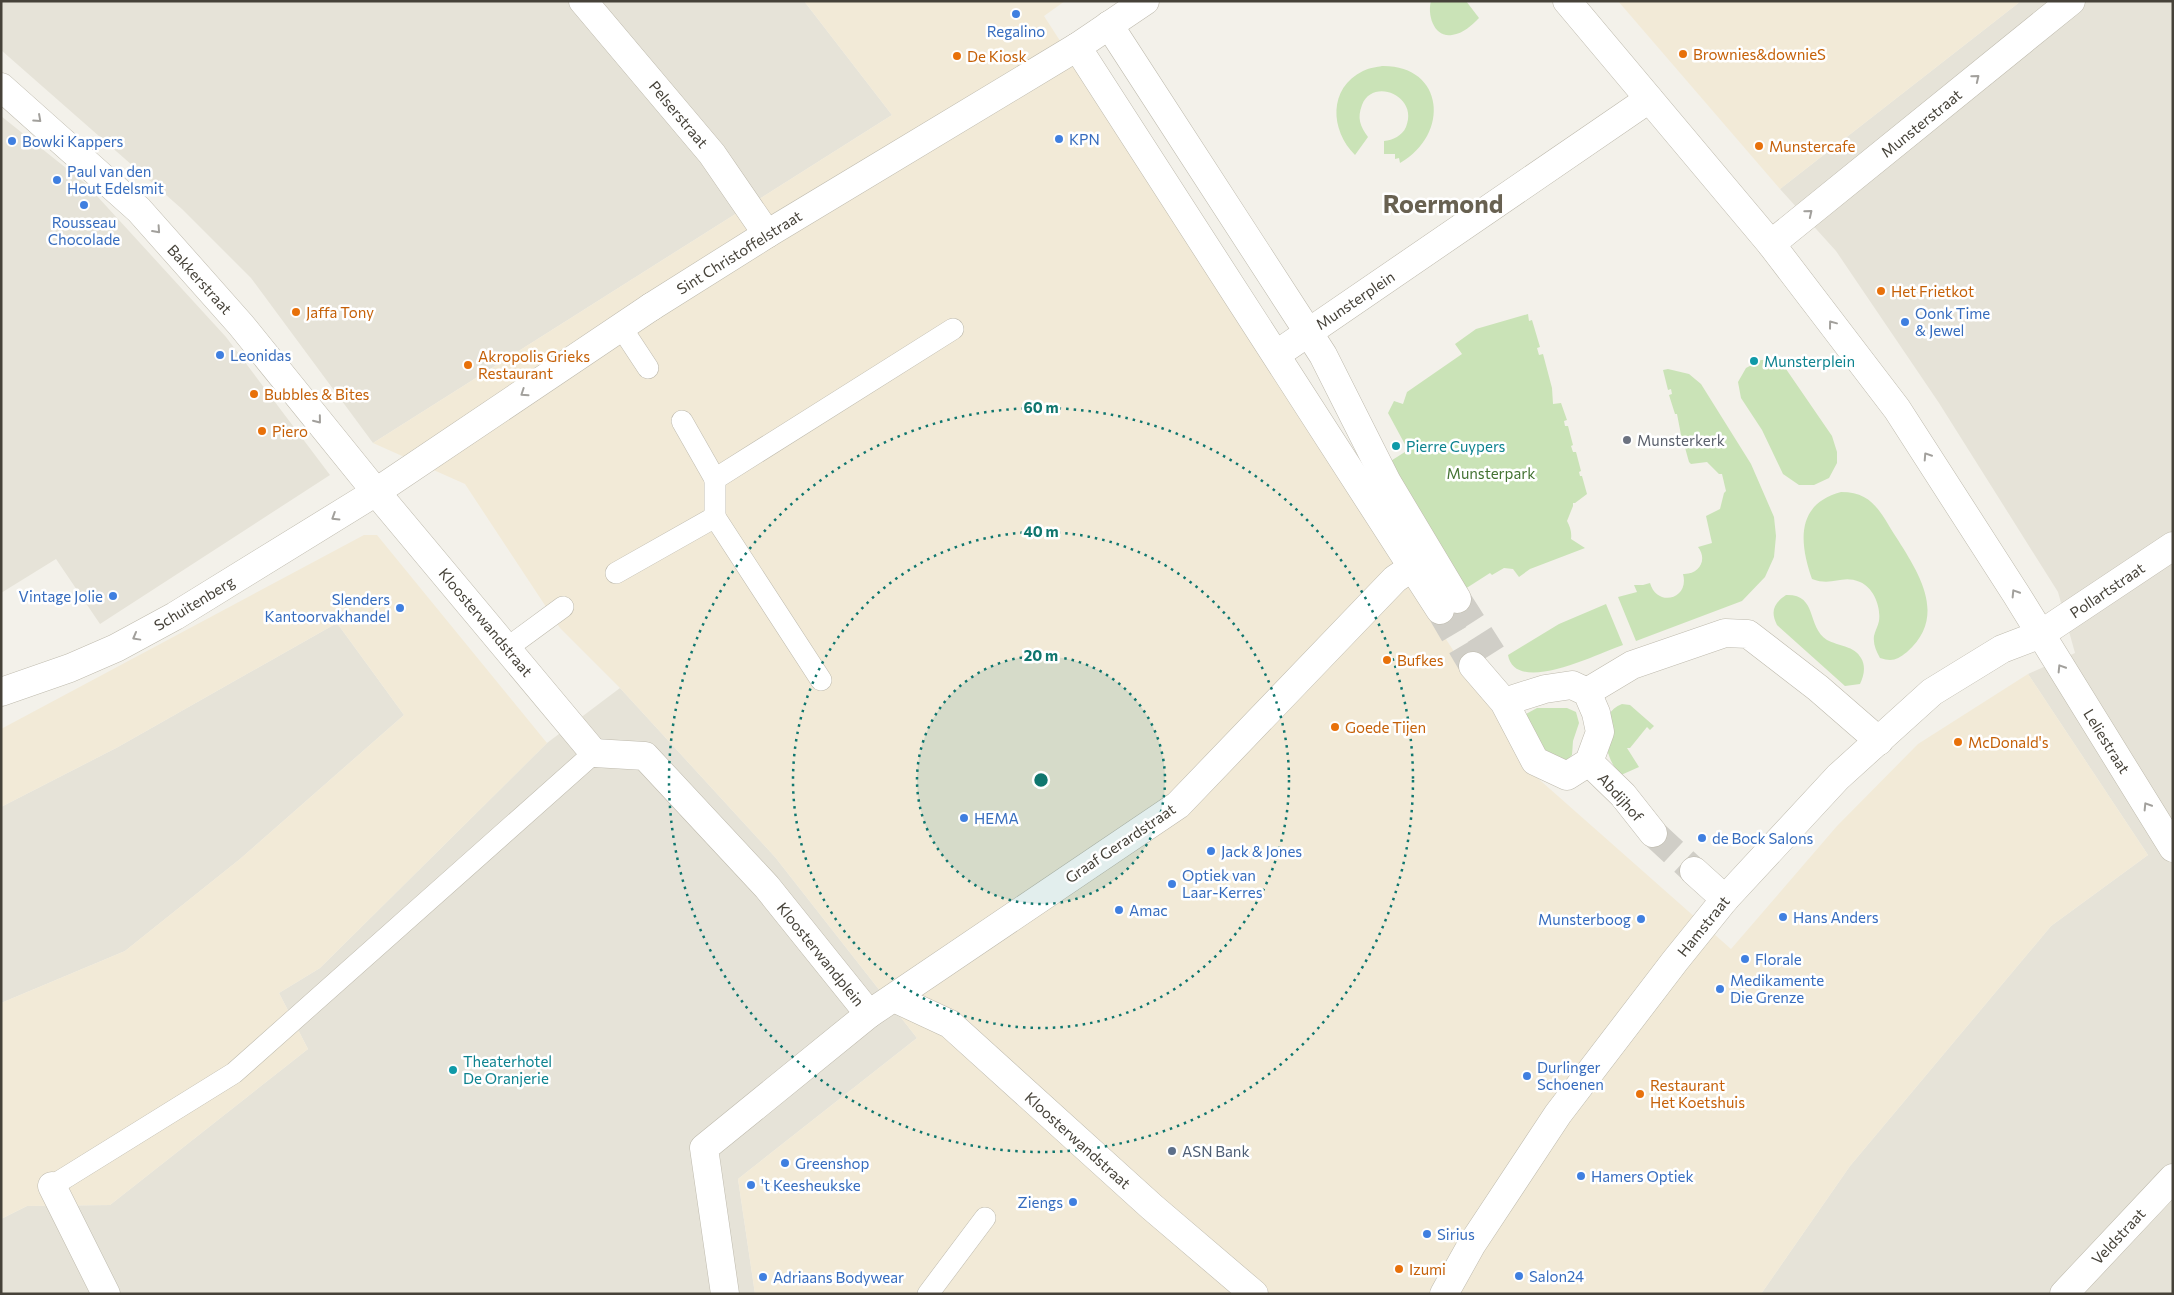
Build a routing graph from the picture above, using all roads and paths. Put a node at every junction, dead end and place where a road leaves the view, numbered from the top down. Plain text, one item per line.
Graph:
1 (583, 1) edge
2 (1145, 1) edge
3 (1567, 1) edge
4 (2070, 1) edge
5 (1110, 26) junction
6 (1077, 47) junction
7 (1, 87) edge
8 (1649, 99) junction
9 (767, 234) junction
10 (1771, 244) junction
11 (621, 327) junction
12 (953, 329) dead end
13 (1277, 354) junction
14 (648, 368) dead end
15 (682, 421) dead end
16 (715, 479) junction
17 (376, 492) junction
18 (715, 517) junction
19 (2173, 546) edge
20 (1421, 561) junction
21 (616, 573) dead end
22 (1449, 605) tunnel mouth
23 (563, 607) dead end
24 (2040, 634) junction
25 (507, 648) junction
26 (1473, 666) tunnel mouth
27 (821, 680) dead end
28 (1, 692) edge
29 (1587, 692) junction
30 (1504, 702) junction
31 (1879, 741) junction
32 (594, 753) junction
33 (1589, 762) junction
34 (1653, 833) tunnel mouth
35 (2173, 848) edge
36 (1694, 871) tunnel mouth
37 (1725, 899) junction
38 (894, 998) junction
39 (869, 1014) junction
40 (2173, 1178) edge
41 (52, 1186) joint
42 (985, 1218) dead end
43 (106, 1294) edge
44 (725, 1294) edge
45 (928, 1294) edge
46 (1254, 1294) edge
47 (1444, 1294) edge
48 (2064, 1294) edge

1 - 9 street, Pelserstraat
2 - 5 street
3 - 8 street
10 -> 4 street, Munsterstraat
5 - 6 street, Sint Christoffelstraat
5 - 20 street, Munsterplein
6 - 9 street, Sint Christoffelstraat
6 - 13 street, Munsterplein
7 -> 17 street, Bakkerstraat
8 - 10 street
8 - 13 street, Munsterplein
9 - 11 street, Sint Christoffelstraat
24 -> 10 street
11 - 14 lane
11 -> 17 street, Sint Christoffelstraat
12 - 16 lane
13 - 20 street, Munsterplein
15 - 16 lane
16 - 18 lane
17 - 25 street, Kloosterwandstraat
17 -> 28 street, Schuitenberg
18 - 21 lane
18 - 27 lane
19 - 24 street, Pollartstraat
20 - 22 street, Munsterplein
20 - 38 street, Graaf Gerardstraat
23 - 25 lane
24 - 31 street, Hamstraat
35 -> 24 street, Leliestraat
25 - 32 street, Kloosterwandstraat
26 - 30 street, Abdijhof
29 - 30 street
29 - 31 street
29 - 33 street, Abdijhof
30 - 33 street, Abdijhof
31 - 37 street, Hamstraat
32 - 39 street, Kloosterwandplein
32 - 41 lane
33 - 34 street, Abdijhof
36 - 37 street
37 - 47 street, Hamstraat
38 - 39 street, Graaf Gerardstraat
38 - 46 street, Kloosterwandstraat
39 - 44 street, Kloosterwandplein
40 - 48 street, Veldstraat
41 - 43 street
42 - 45 lane

